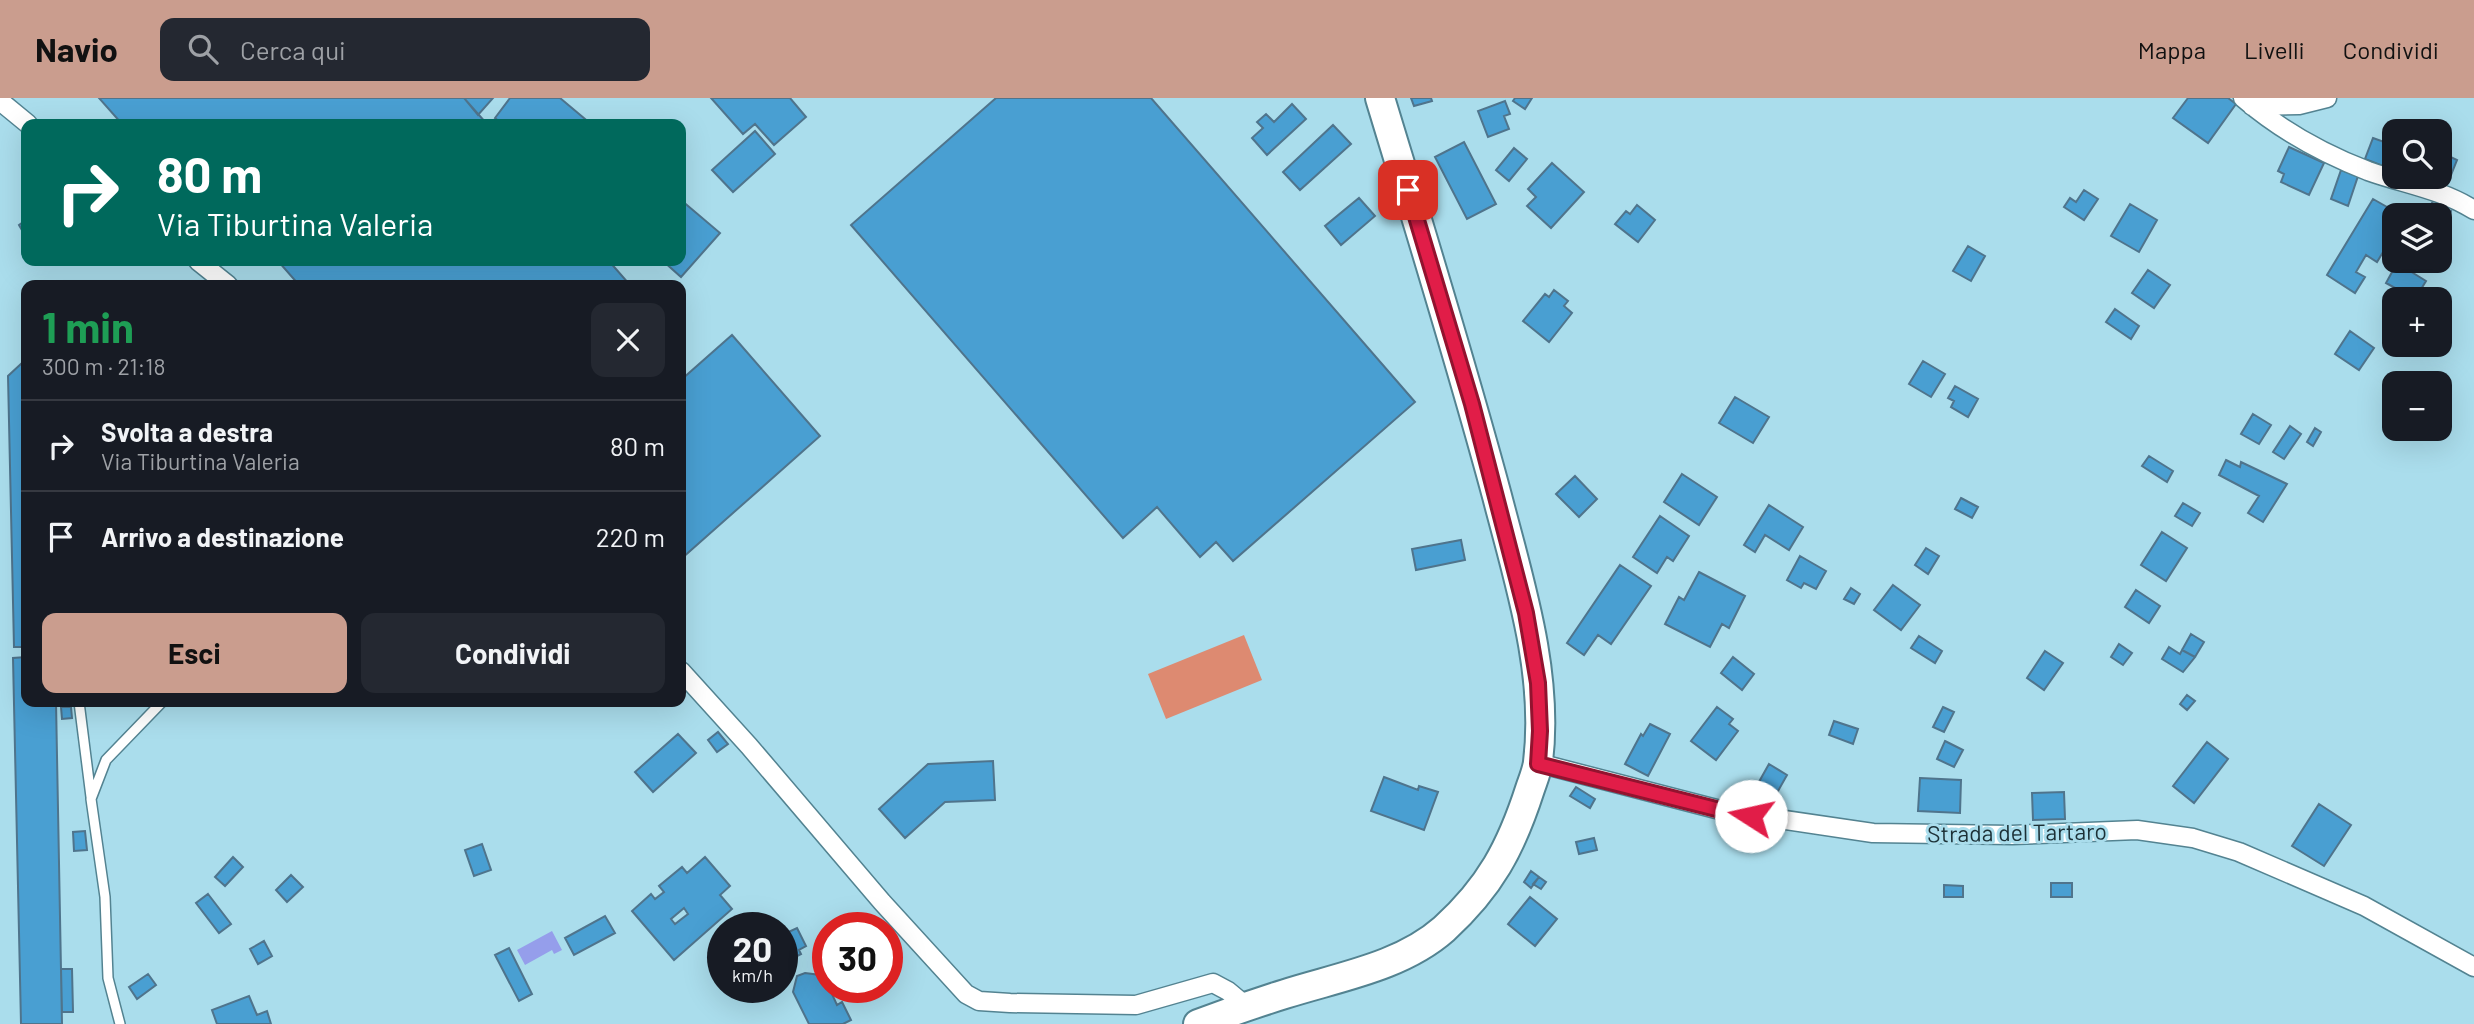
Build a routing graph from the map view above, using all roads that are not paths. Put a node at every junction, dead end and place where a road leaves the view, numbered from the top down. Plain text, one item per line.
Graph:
1 (1380, 98) edge
2 (2328, 98) edge
3 (0, 102) edge
4 (2247, 102) edge
5 (22, 119) edge
6 (2474, 211) edge
7 (204, 266) edge
8 (222, 280) edge
9 (686, 677) edge
10 (80, 707) edge
11 (157, 707) edge
12 (1538, 764) junction
13 (91, 799) junction
14 (2474, 967) edge
15 (1246, 1006) junction
16 (120, 1024) edge
17 (1198, 1024) edge

1 - 12 main road
2 - 4 street
3 - 5 street
4 - 6 street
7 - 8 street
9 - 15 street
10 - 13 lane
11 - 13 lane
12 - 14 street, Strada del Tartaro
12 - 15 main road
13 - 16 lane
15 - 17 main road

